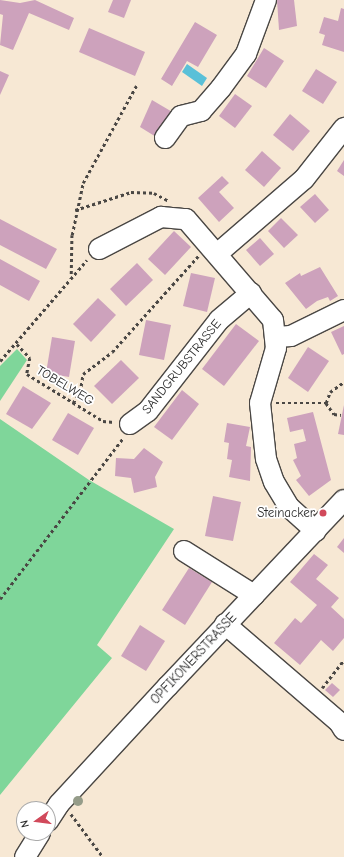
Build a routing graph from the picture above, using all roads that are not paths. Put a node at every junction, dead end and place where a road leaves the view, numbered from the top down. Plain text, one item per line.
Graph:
1 (266, 0) edge
2 (344, 128) edge
3 (165, 138) dead end
4 (211, 252) junction
5 (95, 253) road end
6 (251, 293) junction
7 (344, 310) edge
8 (277, 337) junction
9 (127, 431) road end
10 (344, 500) edge
11 (316, 531) junction
12 (184, 551) dead end
13 (254, 595) junction
14 (225, 624) junction
15 (344, 730) edge
16 (56, 809) edge
17 (35, 841) edge
18 (25, 857) edge

1 - 3 street
2 - 4 street
4 - 5 street
4 - 6 street
6 - 8 street
6 - 9 street, SANDGRUBSTRASSE
7 - 8 street
8 - 11 street
10 - 11 street, OPFIKONERSTRASSE
11 - 13 street, OPFIKONERSTRASSE
12 - 13 street
13 - 14 street, OPFIKONERSTRASSE
14 - 15 street
14 - 16 street, OPFIKONERSTRASSE
17 - 18 street

